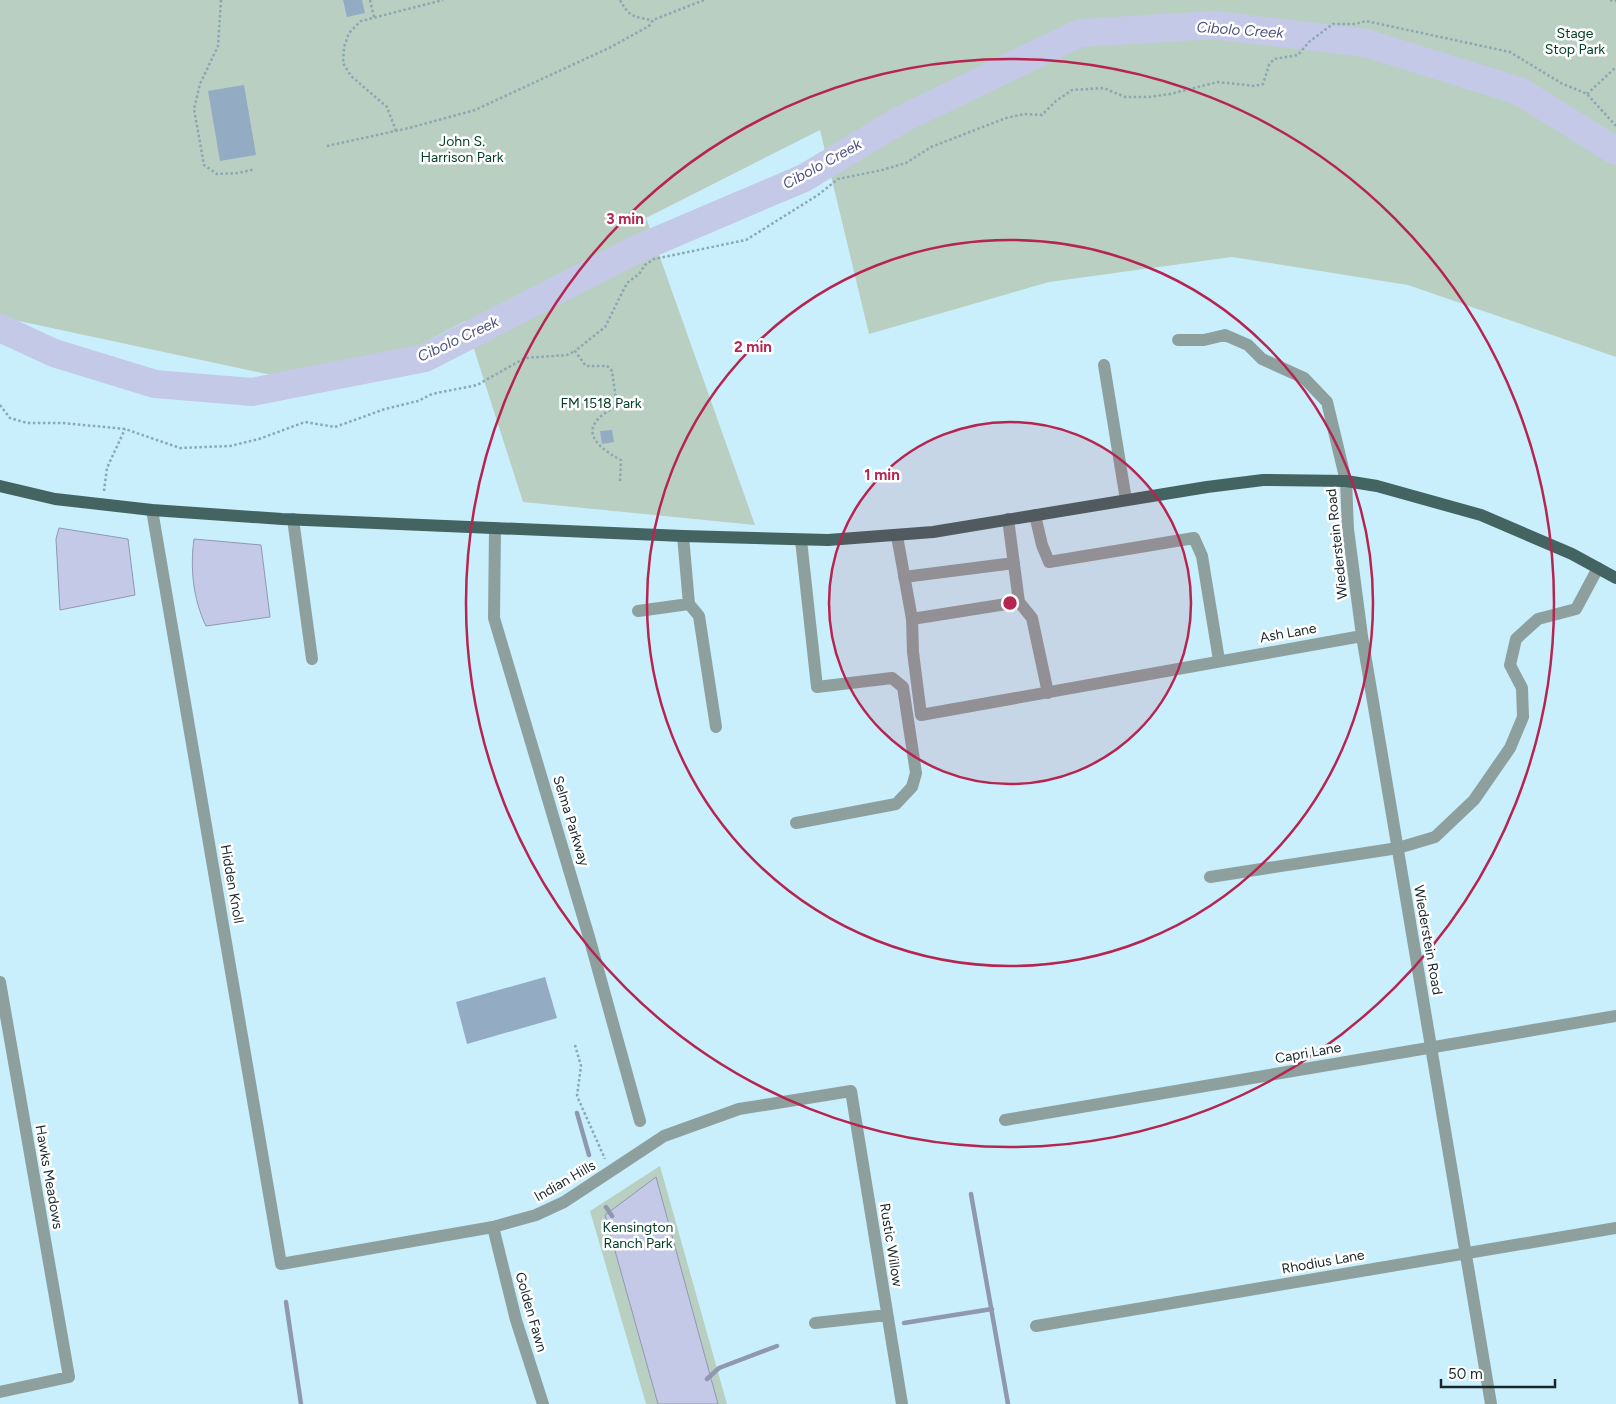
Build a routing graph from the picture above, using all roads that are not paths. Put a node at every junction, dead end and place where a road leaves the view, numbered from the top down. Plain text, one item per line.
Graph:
1 (1178, 340) dead end
2 (1104, 365) dead end
3 (1346, 481) junction
4 (0, 486) edge
5 (1126, 500) junction
6 (152, 510) junction
7 (1035, 515) junction
8 (293, 519) junction
9 (1008, 520) junction
10 (495, 528) junction
11 (683, 536) junction
12 (897, 536) junction
13 (801, 540) junction
14 (1014, 563) junction
15 (1598, 568) junction
16 (904, 577) junction
17 (1616, 578) edge
18 (1019, 602) junction
19 (690, 604) junction
20 (638, 611) dead end
21 (912, 619) junction
22 (1362, 636) junction
23 (312, 659) dead end
24 (1219, 660) junction
25 (1048, 694) junction
26 (716, 727) dead end
27 (796, 823) dead end
28 (1398, 848) junction
29 (1210, 877) dead end
30 (0, 984) edge
31 (1616, 1016) edge
32 (1431, 1047) junction
33 (851, 1091) joint
34 (1005, 1120) dead end
35 (640, 1121) dead end
36 (493, 1227) junction
37 (1616, 1228) edge
38 (1466, 1253) junction
39 (281, 1264) joint
40 (887, 1315) junction
41 (815, 1323) dead end
42 (1036, 1326) dead end
43 (0, 1392) edge
44 (543, 1404) edge
45 (902, 1404) edge
46 (1491, 1404) edge

1 - 3 street, Wiederstein Road
2 - 5 street
3 - 5 main road
3 - 15 main road
3 - 22 street, Wiederstein Road
4 - 6 main road
5 - 7 main road
6 - 8 main road
6 - 39 street, Hidden Knoll
7 - 9 main road
7 - 24 street
8 - 10 main road
8 - 23 street
9 - 12 main road
9 - 14 street
10 - 11 main road
10 - 35 street, Selma Parkway
11 - 13 main road
11 - 19 street
12 - 13 main road
12 - 16 street
13 - 27 street
14 - 16 street
14 - 18 street
15 - 17 main road
15 - 28 street
16 - 21 street
18 - 21 street
18 - 25 street
19 - 20 street
19 - 26 street
21 - 25 street, Ash Lane
22 - 24 street, Ash Lane
22 - 28 street, Wiederstein Road
24 - 25 street, Ash Lane
28 - 29 street
28 - 32 street, Wiederstein Road
30 - 43 street, Hawks Meadows
31 - 32 street, Capri Lane
32 - 34 street, Capri Lane
32 - 38 street, Wiederstein Road
33 - 36 street, Indian Hills
33 - 40 street, Rustic Willow
36 - 39 street, Indian Hills
36 - 44 street, Golden Fawn
37 - 38 street, Rhodius Lane
38 - 42 street, Rhodius Lane
38 - 46 street, Wiederstein Road
40 - 41 street
40 - 45 street, Rustic Willow

